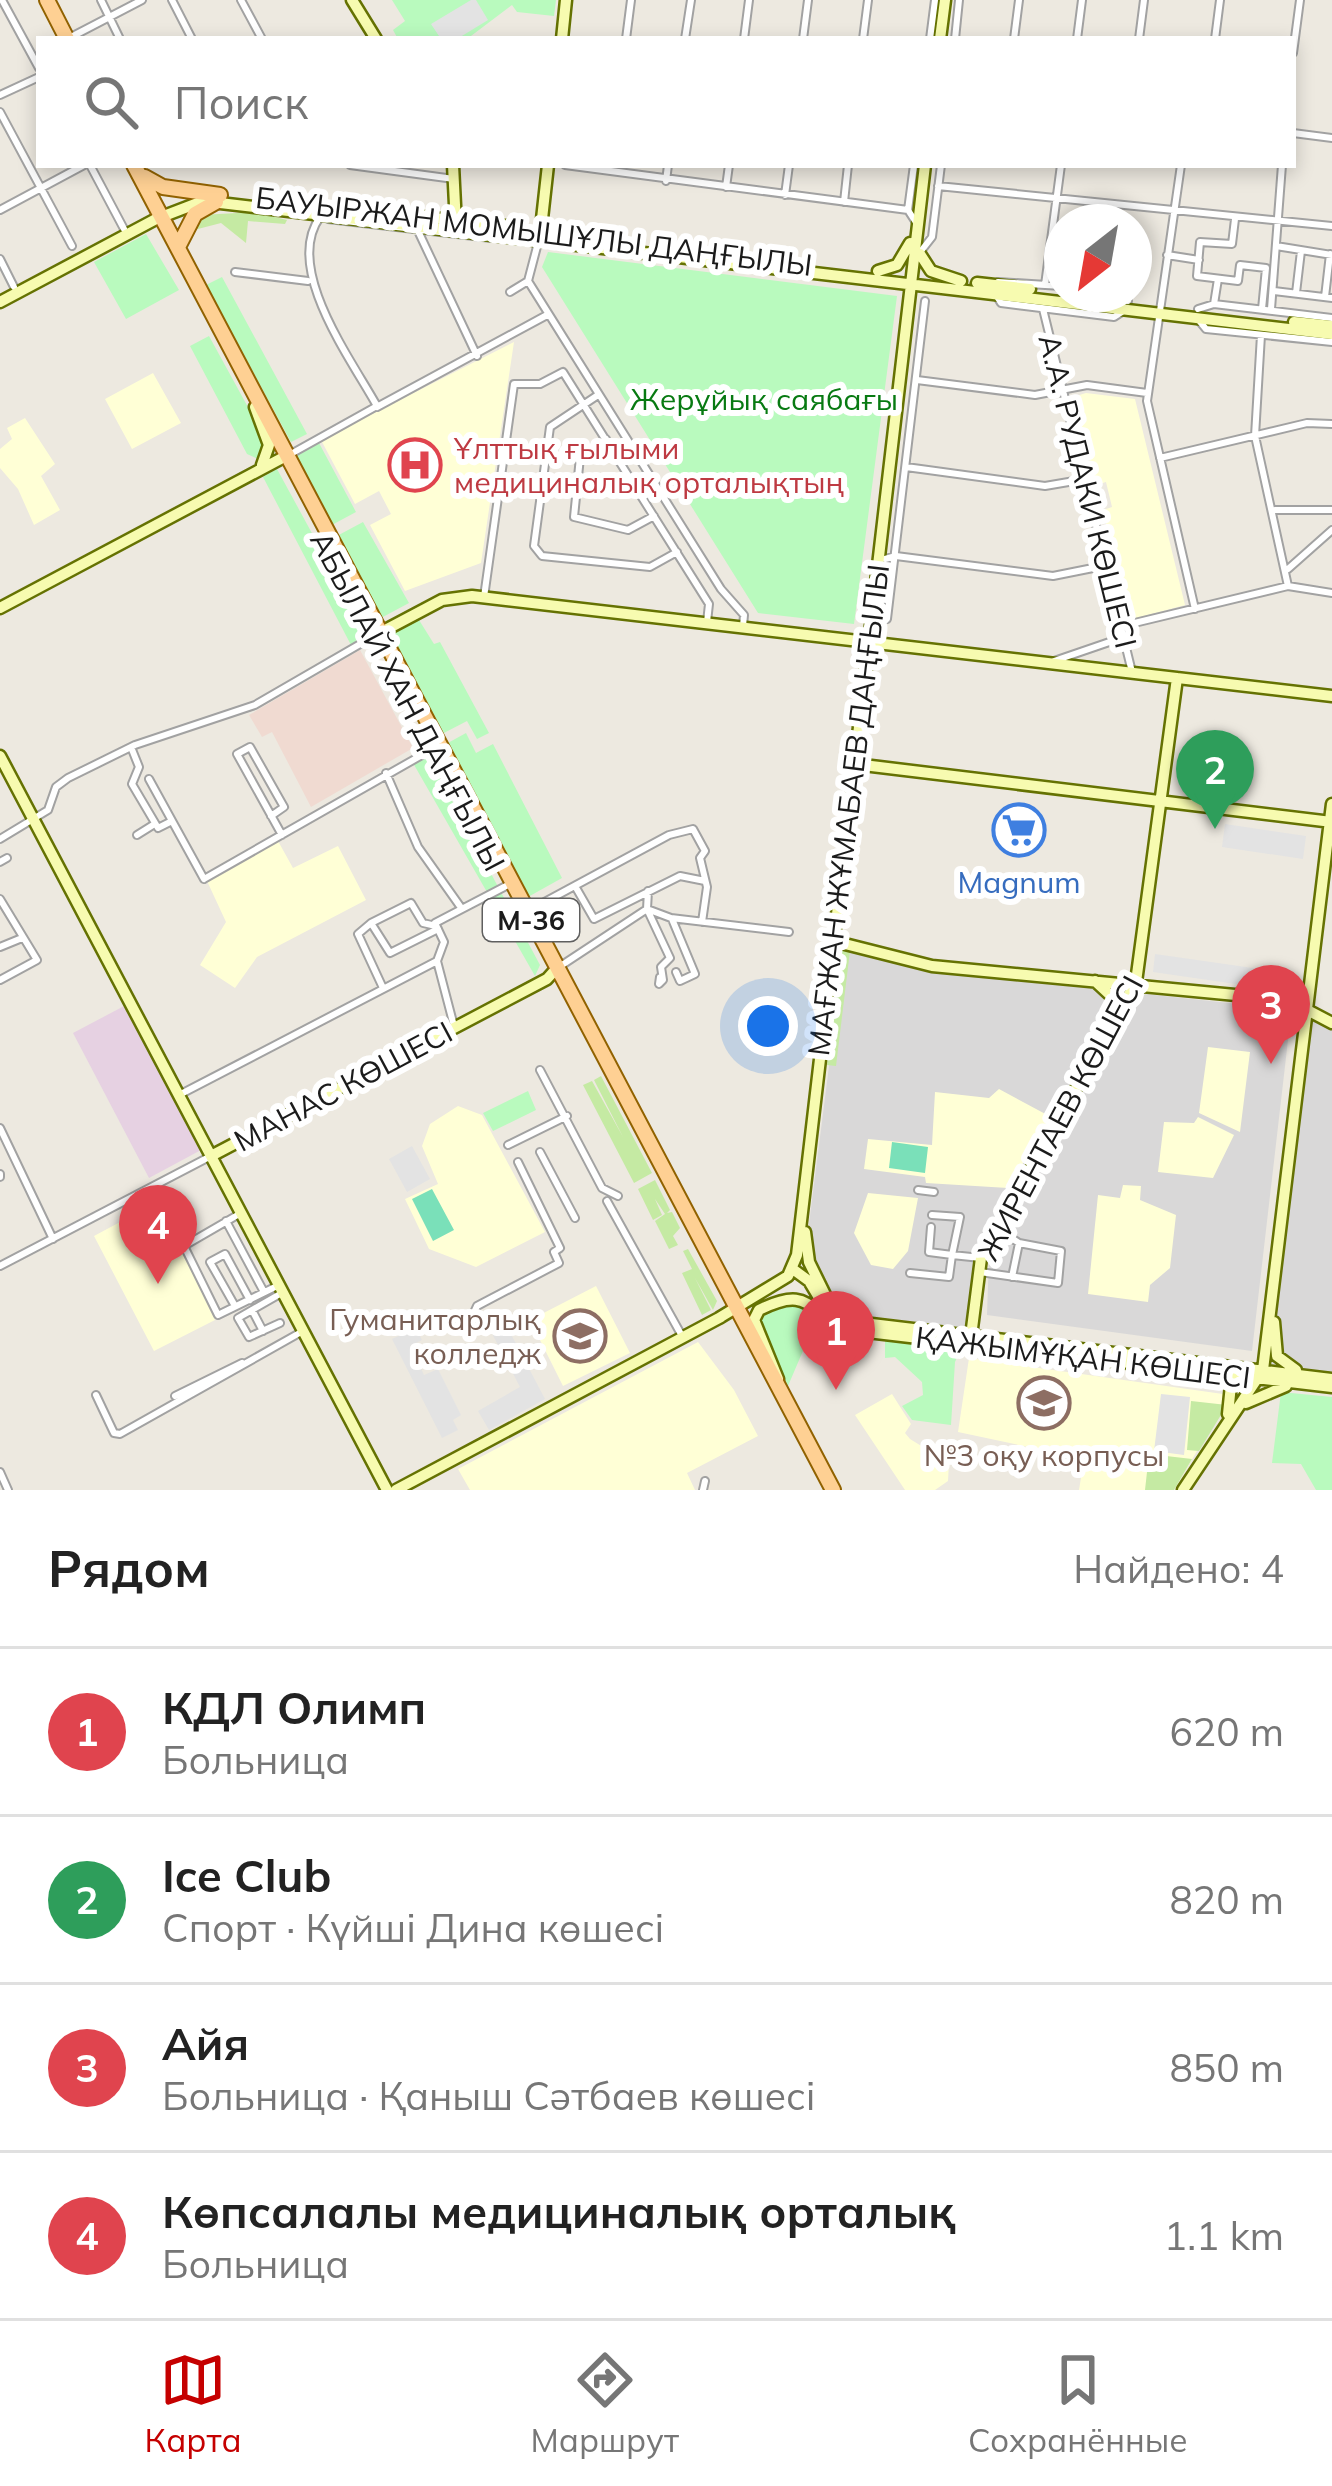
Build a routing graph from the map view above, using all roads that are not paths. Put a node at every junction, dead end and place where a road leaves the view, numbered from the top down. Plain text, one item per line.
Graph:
1 (2, 0) edge
2 (44, 0) edge
3 (100, 0) edge
4 (142, 0) edge
5 (172, 0) edge
6 (241, 0) edge
7 (352, 0) edge
8 (566, 0) edge
9 (631, 0) edge
10 (691, 0) edge
11 (749, 0) edge
12 (808, 0) edge
13 (868, 0) edge
14 (935, 0) edge
15 (951, 0) edge
16 (1019, 0) edge
17 (1082, 0) edge
18 (1144, 0) edge
19 (1220, 0) edge
20 (1300, 0) edge
21 (110, 18) junction
22 (63, 36) edge
23 (71, 36) edge
24 (119, 36) edge
25 (190, 36) edge
26 (260, 36) edge
27 (374, 36) edge
28 (563, 36) edge
29 (626, 36) edge
30 (686, 36) edge
31 (744, 36) edge
32 (803, 36) edge
33 (863, 36) edge
34 (930, 36) edge
35 (947, 36) edge
36 (1014, 36) edge
37 (1077, 36) edge
38 (1139, 36) edge
39 (1215, 36) edge
40 (1295, 36) edge
41 (36, 66) edge
42 (36, 74) edge
43 (0, 95) edge
44 (0, 112) edge
45 (4, 131) edge
46 (1296, 133) edge
47 (1332, 138) edge
48 (81, 168) edge
49 (89, 168) edge
50 (134, 168) edge
51 (137, 168) edge
52 (395, 168) edge
53 (548, 168) edge
54 (610, 168) edge
55 (668, 168) edge
56 (729, 168) edge
57 (789, 168) edge
58 (848, 168) edge
59 (914, 168) edge
60 (927, 168) edge
61 (928, 168) edge
62 (940, 168) edge
63 (1061, 168) edge
64 (1181, 168) edge
65 (1282, 168) edge
66 (456, 172) edge
67 (666, 181) junction
68 (938, 186) junction
69 (41, 188) junction
70 (726, 188) junction
71 (785, 195) junction
72 (218, 198) junction
73 (1056, 199) junction
74 (844, 202) junction
75 (1055, 204) edge
76 (0, 210) edge
77 (908, 210) junction
78 (1174, 212) junction
79 (322, 213) junction
80 (157, 215) junction
81 (1235, 219) junction
82 (1275, 220) junction
83 (456, 225) junction
84 (1332, 226) edge
85 (917, 227) junction
86 (124, 229) junction
87 (419, 233) junction
88 (496, 233) junction
89 (540, 233) junction
90 (72, 246) dead end
91 (1276, 246) junction
92 (178, 247) junction
93 (1300, 251) junction
94 (920, 252) junction
95 (1166, 255) junction
96 (1331, 255) edge
97 (0, 260) edge
98 (1199, 260) junction
99 (878, 271) junction
100 (235, 272) dead end
101 (914, 278) junction
102 (1218, 279) junction
103 (310, 281) junction
104 (528, 281) junction
105 (962, 281) junction
106 (1044, 285) edge
107 (14, 286) junction
108 (995, 289) junction
109 (1044, 290) edge
110 (1274, 291) junction
111 (510, 292) dead end
112 (1044, 293) edge
113 (1296, 293) junction
114 (1329, 297) edge
115 (0, 298) edge
116 (925, 301) dead end
117 (1214, 304) junction
118 (1152, 306) edge
119 (1158, 307) junction
120 (1043, 309) joint
121 (1267, 309) junction
122 (1070, 312) edge
123 (1118, 312) edge
124 (1196, 312) junction
125 (547, 315) junction
126 (1311, 319) junction
127 (911, 328) junction
128 (1332, 330) edge
129 (1261, 335) junction
130 (921, 342) junction
131 (477, 356) junction
132 (917, 380) junction
133 (1066, 391) junction
134 (1147, 393) junction
135 (598, 395) junction
136 (584, 404) junction
137 (255, 407) junction
138 (377, 407) junction
139 (1332, 424) edge
140 (1255, 436) junction
141 (606, 439) junction
142 (283, 457) junction
143 (1159, 458) junction
144 (906, 467) junction
145 (253, 473) junction
146 (1086, 478) junction
147 (655, 485) junction
148 (641, 495) junction
149 (1276, 510) junction
150 (1332, 510) edge
151 (654, 516) junction
152 (1332, 530) edge
153 (676, 552) junction
154 (890, 558) junction
155 (1108, 565) junction
156 (1288, 569) junction
157 (1288, 586) junction
158 (721, 590) junction
159 (1332, 593) edge
160 (484, 597) junction
161 (709, 604) junction
162 (0, 608) edge
163 (1195, 609) junction
164 (887, 619) dead end
165 (707, 622) junction
166 (743, 626) junction
167 (1122, 626) junction
168 (377, 634) junction
169 (1124, 637) junction
170 (871, 643) junction
171 (1048, 663) junction
172 (1132, 673) junction
173 (1177, 678) junction
174 (1332, 696) edge
175 (130, 747) junction
176 (436, 747) junction
177 (0, 756) edge
178 (259, 763) junction
179 (858, 764) junction
180 (386, 773) junction
181 (248, 775) junction
182 (149, 779) dead end
183 (1163, 803) junction
184 (1332, 804) edge
185 (272, 816) junction
186 (33, 819) junction
187 (172, 821) junction
188 (1331, 822) edge
189 (153, 825) junction
190 (137, 835) dead end
191 (282, 835) junction
192 (0, 839) edge
193 (1332, 848) edge
194 (705, 881) junction
195 (506, 886) junction
196 (574, 886) junction
197 (648, 891) junction
198 (0, 899) edge
199 (462, 909) junction
200 (647, 909) junction
201 (526, 911) junction
202 (672, 920) junction
203 (702, 922) junction
204 (371, 923) junction
205 (437, 928) junction
206 (656, 928) junction
207 (789, 932) dead end
208 (22, 938) junction
209 (836, 941) junction
210 (0, 947) edge
211 (437, 961) junction
212 (554, 972) junction
213 (676, 972) dead end
214 (1312, 973) junction
215 (660, 977) dead end
216 (1093, 979) junction
217 (0, 980) edge
218 (1136, 982) junction
219 (383, 988) junction
220 (1269, 998) junction
221 (1292, 1001) junction
222 (1122, 1006) junction
223 (1311, 1009) junction
224 (1332, 1023) edge
225 (1306, 1026) junction
226 (454, 1028) junction
227 (540, 1070) dead end
228 (179, 1095) junction
229 (567, 1116) junction
230 (0, 1128) edge
231 (508, 1145) dead end
232 (9, 1147) junction
233 (540, 1152) dead end
234 (0, 1153) edge
235 (211, 1156) junction
236 (518, 1162) dead end
237 (918, 1190) dead end
238 (934, 1192) dead end
239 (618, 1196) dead end
240 (607, 1201) dead end
241 (241, 1213) junction
242 (932, 1215) dead end
243 (575, 1218) dead end
244 (226, 1221) junction
245 (931, 1227) dead end
246 (996, 1228) junction
247 (805, 1232) junction
248 (53, 1239) junction
249 (1018, 1243) junction
250 (952, 1256) junction
251 (982, 1258) junction
252 (248, 1263) junction
253 (0, 1267) edge
254 (714, 1267) junction
255 (235, 1271) junction
256 (797, 1272) junction
257 (980, 1272) junction
258 (910, 1273) dead end
259 (1012, 1277) junction
260 (772, 1286) junction
261 (281, 1289) junction
262 (264, 1292) junction
263 (976, 1297) junction
264 (250, 1300) junction
265 (752, 1302) junction
266 (235, 1306) junction
267 (252, 1310) junction
268 (731, 1311) junction
269 (472, 1318) dead end
270 (280, 1323) dead end
271 (839, 1323) junction
272 (1272, 1323) junction
273 (263, 1331) junction
274 (303, 1331) junction
275 (939, 1331) junction
276 (682, 1336) junction
277 (971, 1339) junction
278 (1006, 1339) junction
279 (244, 1362) junction
280 (1216, 1364) junction
281 (1183, 1369) junction
282 (1264, 1374) junction
283 (1329, 1381) edge
284 (1301, 1383) junction
285 (779, 1394) junction
286 (96, 1395) dead end
287 (175, 1396) dead end
288 (1246, 1403) junction
289 (1216, 1437) junction
290 (0, 1472) edge
291 (8, 1490) edge
292 (391, 1490) edge
293 (830, 1490) edge
294 (1185, 1490) edge

1 - 41 street
2 - 22 main road
3 - 21 street
4 - 21 street
5 - 25 street
6 - 26 street
7 - 27 main road
8 - 28 main road
9 - 29 street
10 - 30 street
11 - 31 street
12 - 32 street
13 - 33 street
14 - 34 street
15 - 35 main road
16 - 36 street
17 - 37 street
18 - 38 street
19 - 39 street
20 - 40 street
21 - 23 street
21 - 24 street
42 - 43 street
44 - 45 street
45 - 69 street
46 - 47 street
48 - 69 street
49 - 86 street
50 - 80 main road, АБЫЛАЙ ХАН ДАҢҒЫЛЫ / M-36
51 - 72 main road
52 - 66 street
53 - 89 main road
54 - 67 street
55 - 67 street
56 - 70 street
57 - 71 street
58 - 74 street
59 - 77 street
60 - 85 main road, МАҒЖАН ЖҰМАБАЕВ ДАҢҒЫЛЫ
61 - 94 main road, МАҒЖАН ЖҰМАБАЕВ ДАҢҒЫЛЫ
62 - 68 street, МАҒЖАН ЖҰМАБАЕВ ДАҢҒЫЛЫ
63 - 73 street
64 - 78 street
65 - 82 street
66 - 83 main road
67 - 70 street
68 - 73 street
68 - 94 street, МАҒЖАН ЖҰМАБАЕВ ДАҢҒЫЛЫ
69 - 76 street
69 - 90 street
70 - 71 street
71 - 74 street
72 - 79 main road, БАУЫРЖАН МОМЫШҰЛЫ ДАҢҒЫЛЫ
72 - 80 main road, БАУЫРЖАН МОМЫШҰЛЫ ДАҢҒЫЛЫ
72 - 83 main road, БАУЫРЖАН МОМЫШҰЛЫ ДАҢҒЫЛЫ
72 - 92 main road
73 - 75 street
73 - 78 street
74 - 77 street
77 - 85 street
78 - 81 street
78 - 95 street
79 - 83 main road, БАУЫРЖАН МОМЫШҰЛЫ ДАҢҒЫЛЫ
79 - 87 street
79 - 103 street
80 - 86 main road
80 - 92 main road, АБЫЛАЙ ХАН ДАҢҒЫЛЫ / M-36
80 - 115 main road
80 - 137 main road, АБЫЛАЙ ХАН ДАҢҒЫЛЫ / M-36
81 - 82 street
81 - 98 street
82 - 84 street
82 - 91 street
83 - 88 main road, БАУЫРЖАН МОМЫШҰЛЫ ДАҢҒЫЛЫ
83 - 89 main road, БАУЫРЖАН МОМЫШҰЛЫ ДАҢҒЫЛЫ
85 - 99 main road
85 - 101 main road, МАҒЖАН ЖҰМАБАЕВ ДАҢҒЫЛЫ
86 - 107 main road
87 - 88 street
87 - 131 street
88 - 89 main road, БАУЫРЖАН МОМЫШҰЛЫ ДАҢҒЫЛЫ
89 - 99 main road, БАУЫРЖАН МОМЫШҰЛЫ ДАҢҒЫЛЫ
89 - 101 main road, БАУЫРЖАН МОМЫШҰЛЫ ДАҢҒЫЛЫ
89 - 104 street
91 - 93 street
91 - 110 street
92 - 142 main road, АБЫЛАЙ ХАН ДАҢҒЫЛЫ / M-36
93 - 96 street
93 - 113 street
94 - 101 main road, МАҒЖАН ЖҰМАБАЕВ ДАҢҒЫЛЫ
94 - 105 main road
95 - 98 street
95 - 119 street
96 - 114 street
97 - 107 street
98 - 102 street
99 - 101 main road, БАУЫРЖАН МОМЫШҰЛЫ ДАҢҒЫЛЫ
100 - 103 street
101 - 105 main road, БАУЫРЖАН МОМЫШҰЛЫ ДАҢҒЫЛЫ
101 - 108 main road, БАУЫРЖАН МОМЫШҰЛЫ ДАҢҒЫЛЫ
101 - 127 main road, МАҒЖАН ЖҰМАБАЕВ ДАҢҒЫЛЫ
101 - 170 main road, МАҒЖАН ЖҰМАБАЕВ ДАҢҒЫЛЫ
102 - 117 street
102 - 121 street
103 - 138 street
104 - 111 street
104 - 125 street
105 - 108 main road, БАУЫРЖАН МОМЫШҰЛЫ ДАҢҒЫЛЫ
106 - 108 street
107 - 115 main road
108 - 109 main road, БАУЫРЖАН МОМЫШҰЛЫ ДАҢҒЫЛЫ
108 - 112 main road, БАУЫРЖАН МОМЫШҰЛЫ ДАҢҒЫЛЫ
108 - 120 street
110 - 113 street
110 - 121 street
113 - 114 street
116 - 130 street
117 - 121 street
117 - 124 street
118 - 119 main road, БАУЫРЖАН МОМЫШҰЛЫ ДАҢҒЫЛЫ
119 - 124 main road, БАУЫРЖАН МОМЫШҰЛЫ ДАҢҒЫЛЫ
119 - 134 street
120 - 133 street, А.А. РУДАКИ КӨШЕСІ
121 - 126 street
122 - 123 street
124 - 126 main road, БАУЫРЖАН МОМЫШҰЛЫ ДАҢҒЫЛЫ
124 - 128 main road, БАУЫРЖАН МОМЫШҰЛЫ ДАҢҒЫЛЫ
124 - 129 street
125 - 131 street
125 - 135 street
126 - 128 main road, БАУЫРЖАН МОМЫШҰЛЫ ДАҢҒЫЛЫ
127 - 130 street
127 - 154 main road, МАҒЖАН ЖҰМАБАЕВ ДАҢҒЫЛЫ
128 - 129 street
129 - 140 street
130 - 132 street
131 - 138 street
132 - 133 street
132 - 144 street
133 - 134 street
133 - 146 street, А.А. РУДАКИ КӨШЕСІ
134 - 143 street
135 - 136 street
135 - 147 street
136 - 141 street
136 - 153 street
136 - 160 street
137 - 142 main road, АБЫЛАЙ ХАН ДАҢҒЫЛЫ / M-36
137 - 145 main road
138 - 142 street
139 - 140 street
140 - 143 street
140 - 149 street
141 - 148 street
141 - 151 street
142 - 145 main road
142 - 168 main road, АБЫЛАЙ ХАН ДАҢҒЫЛЫ / M-36
143 - 163 street
144 - 146 street
144 - 154 street
145 - 162 main road
146 - 155 street, А.А. РУДАКИ КӨШЕСІ
147 - 148 street
147 - 158 street
148 - 151 street
149 - 150 street
149 - 156 street
151 - 153 street
152 - 156 street
153 - 161 street
154 - 155 street
154 - 164 street
154 - 170 main road, МАҒЖАН ЖҰМАБАЕВ ДАҢҒЫЛЫ
155 - 167 street, А.А. РУДАКИ КӨШЕСІ
156 - 157 street
157 - 159 street
157 - 163 street
158 - 161 street
158 - 166 street
160 - 165 main road
160 - 168 main road
161 - 165 street
163 - 167 street
165 - 166 main road
166 - 170 main road
167 - 169 street, А.А. РУДАКИ КӨШЕСІ
168 - 175 street
168 - 176 main road, АБЫЛАЙ ХАН ДАҢҒЫЛЫ / M-36
169 - 171 street
169 - 172 street, А.А. РУДАКИ КӨШЕСІ
170 - 171 main road
170 - 179 main road, МАҒЖАН ЖҰМАБАЕВ ДАҢҒЫЛЫ
171 - 172 main road
172 - 173 main road
173 - 174 main road
173 - 183 main road, ЖИРЕНТАЕВ КӨШЕСІ
175 - 186 street
175 - 189 street
176 - 180 street
176 - 195 main road, АБЫЛАЙ ХАН ДАҢҒЫЛЫ / M-36
176 - 201 main road, АБЫЛАЙ ХАН ДАҢҒЫЛЫ / M-36
177 - 186 main road
178 - 181 street
178 - 181 street
178 - 185 street
179 - 183 main road
179 - 209 main road, МАҒЖАН ЖҰМАБАЕВ ДАҢҒЫЛЫ
180 - 191 street
180 - 199 street
181 - 185 street
182 - 187 street
183 - 188 main road
183 - 218 main road, ЖИРЕНТАЕВ КӨШЕСІ
184 - 188 main road
185 - 191 street
186 - 192 street
186 - 228 main road
187 - 189 street
187 - 191 street
188 - 214 main road
189 - 190 street
193 - 223 main road
194 - 196 street
194 - 197 street
194 - 203 street
195 - 199 street
195 - 212 main road, АБЫЛАЙ ХАН ДАҢҒЫЛЫ / M-36
196 - 197 street
196 - 201 street
197 - 200 street
198 - 208 street
199 - 205 street
200 - 202 street
200 - 206 street
200 - 212 street
201 - 212 main road, АБЫЛАЙ ХАН ДАҢҒЫЛЫ / M-36
202 - 203 street
202 - 206 street
202 - 213 street
203 - 207 street
204 - 205 street
204 - 205 street
204 - 219 street
205 - 211 street
206 - 215 street
208 - 210 street
208 - 217 street
209 - 216 main road
209 - 247 main road, МАҒЖАН ЖҰМАБАЕВ ДАҢҒЫЛЫ
209 - 256 main road, МАҒЖАН ЖҰМАБАЕВ ДАҢҒЫЛЫ
211 - 219 street
211 - 226 street
212 - 226 main road, МАНАС КӨШЕСІ
212 - 254 main road, АБЫЛАЙ ХАН ДАҢҒЫЛЫ / M-36
212 - 268 main road, АБЫЛАЙ ХАН ДАҢҒЫЛЫ / M-36
214 - 221 main road
214 - 223 main road
216 - 218 main road
216 - 222 main road
218 - 220 main road
218 - 222 main road, ЖИРЕНТАЕВ КӨШЕСІ
219 - 228 street
220 - 221 main road
220 - 225 main road
221 - 223 main road
222 - 246 main road, ЖИРЕНТАЕВ КӨШЕСІ
223 - 224 main road
223 - 225 main road
223 - 272 main road
225 - 272 main road
226 - 235 main road, МАНАС КӨШЕСІ
227 - 229 street
228 - 235 main road
229 - 231 street
229 - 239 street
230 - 232 street
232 - 234 street
232 - 248 street
233 - 243 street
235 - 241 main road
235 - 248 street, МАНАС КӨШЕСІ
236 - 269 street
237 - 238 street
240 - 276 street
241 - 244 street
241 - 261 main road
242 - 250 street
244 - 252 street
244 - 266 street
245 - 250 street
246 - 249 street
246 - 251 main road, ЖИРЕНТАЕВ КӨШЕСІ
247 - 256 main road, МАҒЖАН ЖҰМАБАЕВ ДАҢҒЫЛЫ
247 - 271 main road
248 - 253 street, МАНАС КӨШЕСІ
249 - 259 street
249 - 259 street
250 - 251 street
250 - 258 street
251 - 257 main road, ЖИРЕНТАЕВ КӨШЕСІ
252 - 255 street
252 - 262 street
254 - 260 main road
254 - 268 main road, АБЫЛАЙ ХАН ДАҢҒЫЛЫ / M-36
255 - 264 street
255 - 266 street
256 - 260 main road
256 - 265 main road
256 - 271 main road
257 - 259 street
257 - 263 main road, ЖИРЕНТАЕВ КӨШЕСІ
260 - 268 main road
261 - 262 street
261 - 267 street
261 - 274 main road
262 - 264 street
263 - 275 main road
263 - 277 main road, ЖИРЕНТАЕВ КӨШЕСІ
263 - 278 main road
264 - 266 street
265 - 268 main road
265 - 271 main road
267 - 273 street
267 - 273 street
268 - 276 main road
268 - 285 main road, АБЫЛАЙ ХАН ДАҢҒЫЛЫ / M-36
268 - 293 main road, АБЫЛАЙ ХАН ДАҢҒЫЛЫ / M-36
270 - 273 street
271 - 275 main road, ҚАЖЫМҰҚАН КӨШЕСІ
271 - 277 main road, ҚАЖЫМҰҚАН КӨШЕСІ
271 - 285 main road
272 - 280 main road
272 - 282 main road
272 - 283 main road
274 - 279 street
274 - 292 main road
275 - 277 main road, ҚАЖЫМҰҚАН КӨШЕСІ
276 - 292 main road
277 - 278 main road, ҚАЖЫМҰҚАН КӨШЕСІ
277 - 281 main road, ҚАЖЫМҰҚАН КӨШЕСІ
278 - 280 main road, ҚАЖЫМҰҚАН КӨШЕСІ
279 - 286 street
279 - 287 street
280 - 282 main road, ҚАЖЫМҰҚАН КӨШЕСІ
281 - 282 main road, ҚАЖЫМҰҚАН КӨШЕСІ
281 - 289 main road
282 - 283 main road, ҚАЖЫМҰҚАН КӨШЕСІ
282 - 284 main road, ҚАЖЫМҰҚАН КӨШЕСІ
282 - 288 main road
282 - 289 main road
283 - 284 main road, ҚАЖЫМҰҚАН КӨШЕСІ
284 - 288 main road
285 - 293 main road, АБЫЛАЙ ХАН ДАҢҒЫЛЫ / M-36
288 - 294 main road
289 - 294 main road
290 - 291 street

